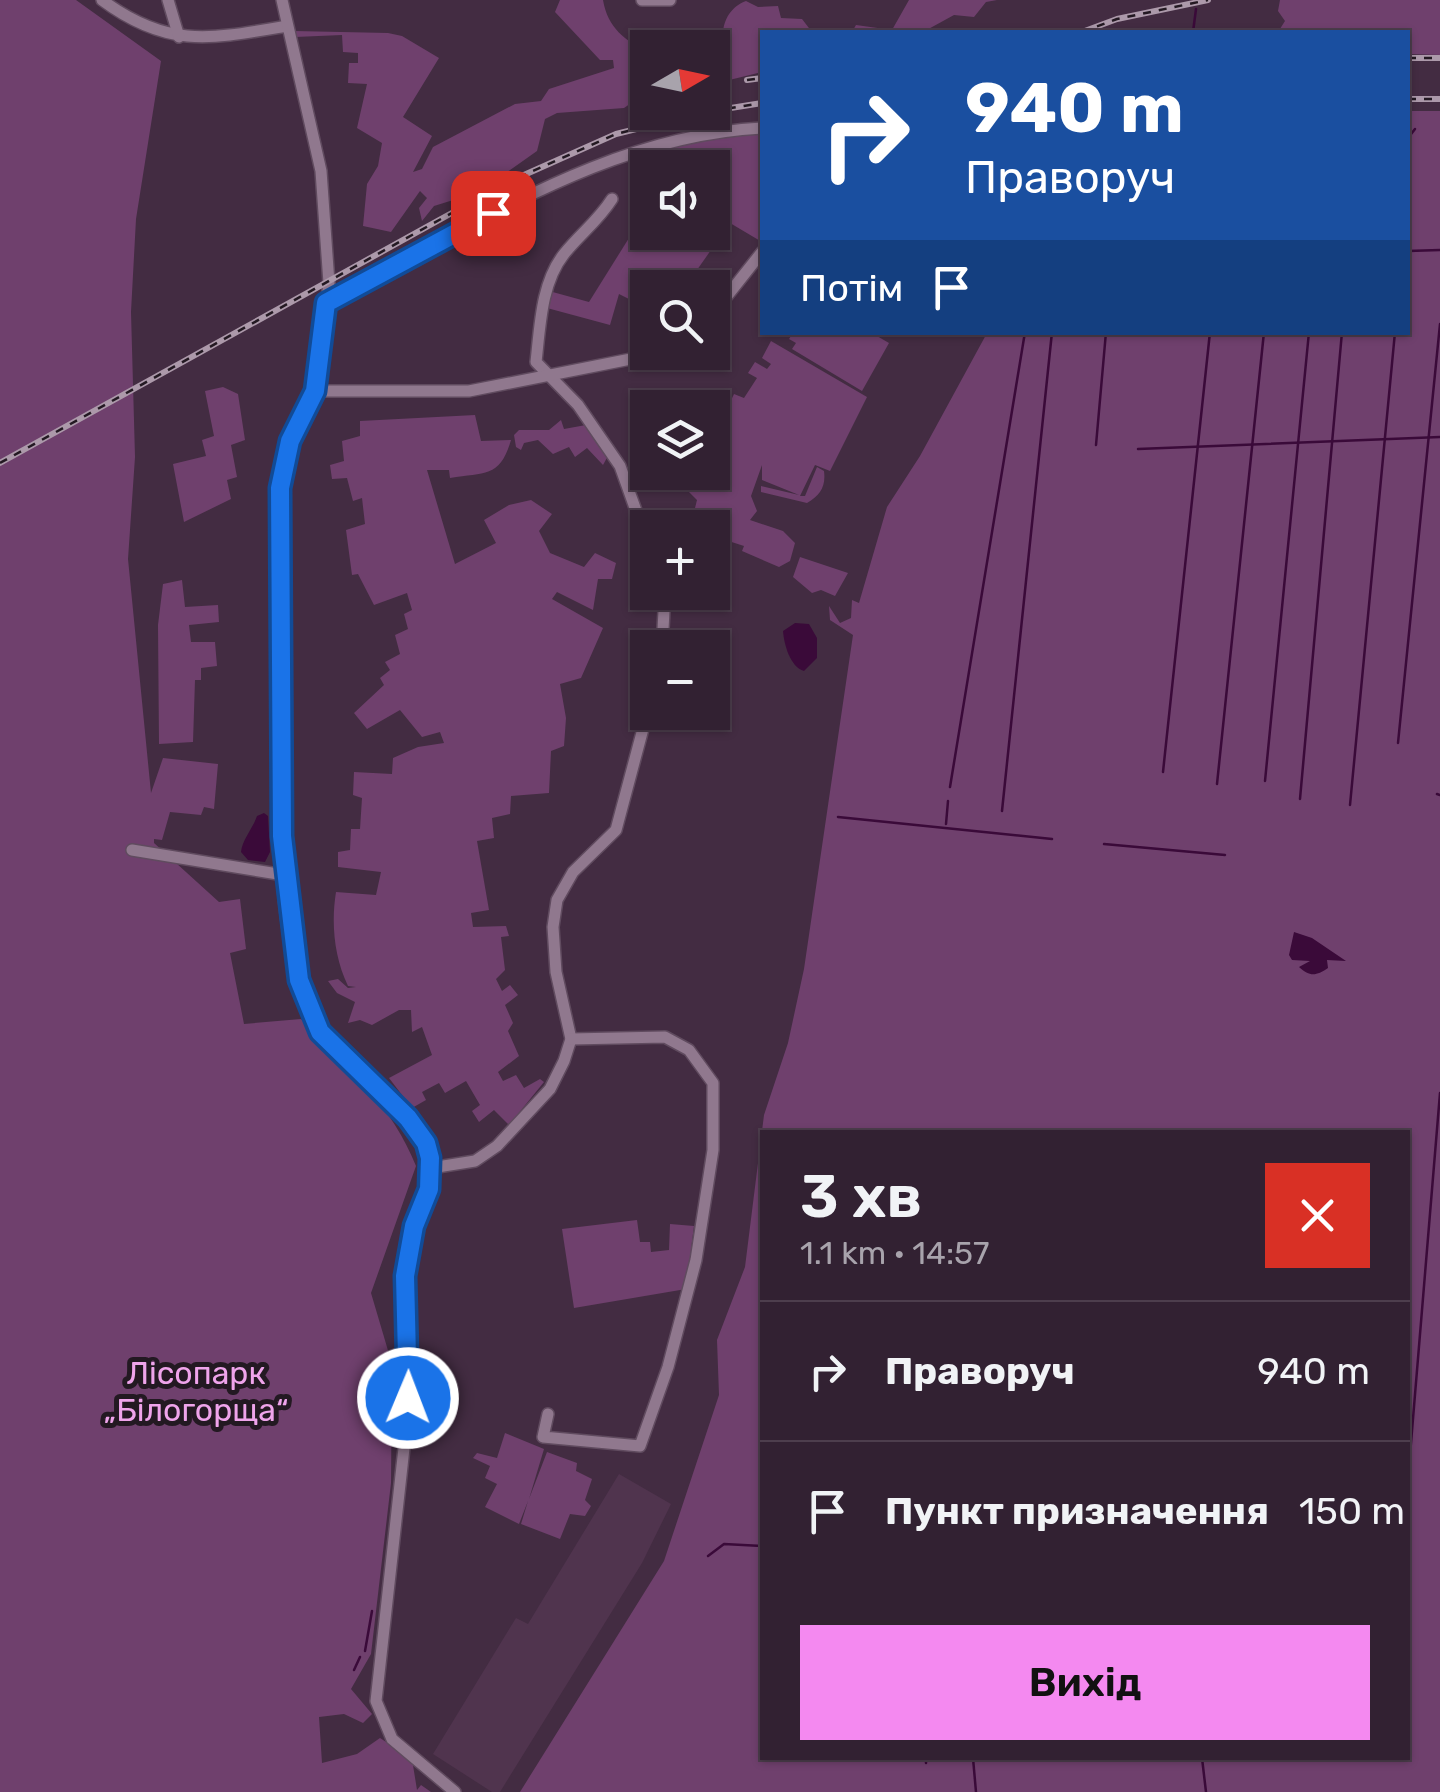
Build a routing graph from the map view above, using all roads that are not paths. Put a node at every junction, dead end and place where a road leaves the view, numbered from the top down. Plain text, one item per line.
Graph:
1 (102, 0) edge
2 (168, 0) edge
3 (282, 0) edge
4 (642, 0) edge
5 (670, 0) edge
6 (287, 26) junction
7 (179, 37) junction
8 (760, 128) edge
9 (612, 200) dead end
10 (760, 255) edge
11 (730, 292) edge
12 (326, 303) junction
13 (630, 358) edge
14 (543, 374) junction
15 (315, 391) junction
16 (636, 510) edge
17 (643, 730) edge
18 (132, 850) dead end
19 (284, 875) junction
20 (571, 1039) junction
21 (431, 1168) junction
22 (548, 1414) dead end
23 (455, 1792) edge

1 - 7 street
2 - 7 street
3 - 6 street
4 - 5 street
6 - 7 street
6 - 12 street
8 - 12 street
9 - 14 street
10 - 11 street
12 - 15 street
13 - 14 street
14 - 15 street
14 - 16 street
15 - 19 street
17 - 20 street
18 - 19 street
19 - 21 street
20 - 21 street
20 - 22 street
21 - 23 street

